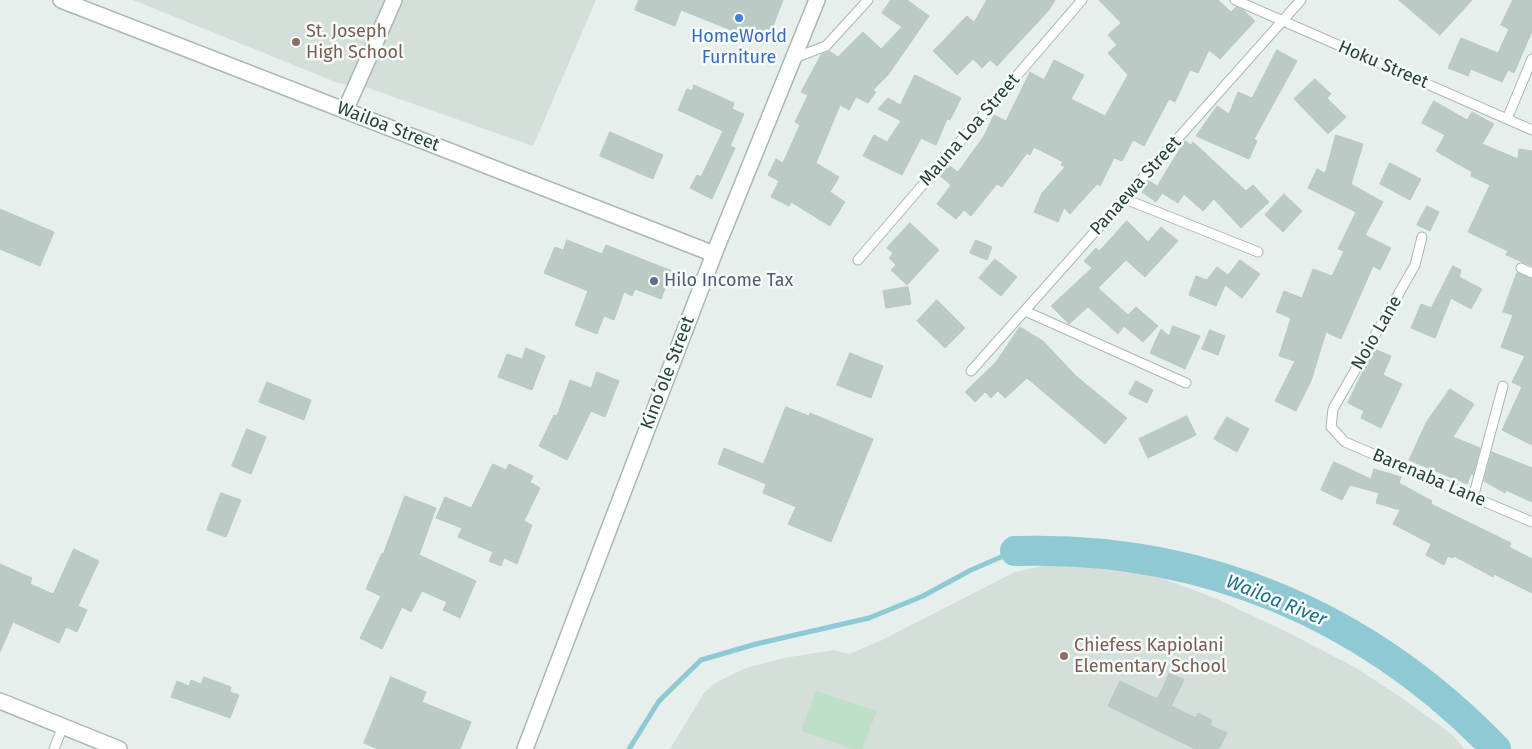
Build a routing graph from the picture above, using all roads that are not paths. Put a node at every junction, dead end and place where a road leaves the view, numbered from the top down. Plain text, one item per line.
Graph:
1 (61, 0) edge
2 (394, 0) edge
3 (817, 0) edge
4 (868, 0) edge
5 (1082, 0) edge
6 (1234, 0) edge
7 (1301, 0) edge
8 (1282, 21) junction
9 (794, 58) junction
10 (1532, 59) edge
11 (345, 111) junction
12 (1507, 118) junction
13 (1532, 130) edge
14 (1125, 199) junction
15 (1422, 237) dead end
16 (1258, 252) dead end
17 (714, 254) junction
18 (858, 260) dead end
19 (1521, 268) dead end
20 (1532, 272) edge
21 (1025, 311) junction
22 (971, 371) dead end
23 (1186, 383) dead end
24 (1503, 386) dead end
25 (1331, 427) joint
26 (1473, 498) junction
27 (1532, 522) edge
28 (0, 701) edge
29 (63, 726) junction
30 (54, 749) edge
31 (119, 749) edge
32 (525, 749) edge

1 - 11 street, Wailoa Street
2 - 11 street
3 - 9 street, Kinoʻole Street
4 - 9 lane
5 - 18 lane, Mauna Loa Street
6 - 8 lane, Hoku Street
7 - 8 lane, Panaewa Street
8 - 12 lane, Hoku Street
8 - 14 lane, Panaewa Street
9 - 17 street, Kinoʻole Street
10 - 12 lane
11 - 17 street, Wailoa Street
12 - 13 lane, Hoku Street
14 - 16 lane
14 - 21 lane, Panaewa Street
15 - 25 lane, Noio Lane
17 - 32 street, Kinoʻole Street
19 - 20 lane
21 - 22 lane, Panaewa Street
21 - 23 lane
24 - 26 lane
25 - 26 lane, Barenaba Lane
26 - 27 lane, Barenaba Lane
28 - 29 street
29 - 30 lane
29 - 31 street

